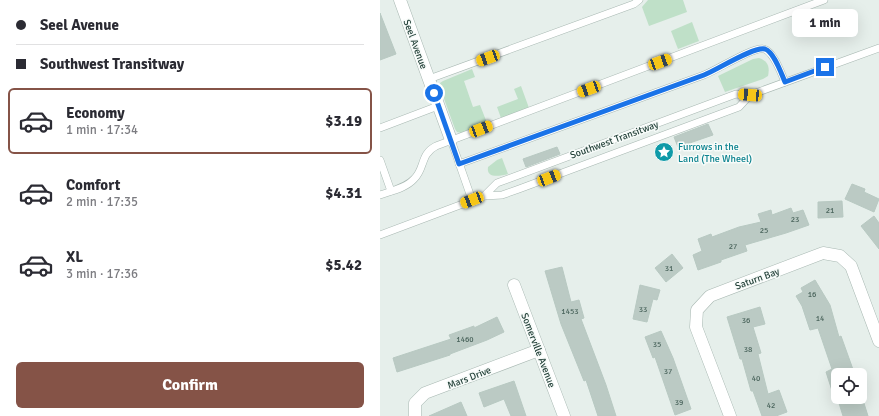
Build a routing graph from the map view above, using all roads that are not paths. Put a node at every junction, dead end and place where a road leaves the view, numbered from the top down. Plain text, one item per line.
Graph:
1 (400, 0) edge
2 (639, 0) edge
3 (824, 0) edge
4 (879, 48) edge
5 (429, 79) junction
6 (785, 82) junction
7 (750, 95) junction
8 (438, 106) junction
9 (380, 128) edge
10 (450, 140) junction
11 (380, 160) edge
12 (459, 164) junction
13 (391, 191) junction
14 (380, 195) edge
15 (484, 196) junction
16 (472, 200) junction
17 (380, 235) edge
18 (514, 285) dead end
19 (879, 341) edge
20 (539, 350) junction
21 (415, 416) edge
22 (564, 416) edge
23 (730, 416) edge

1 - 5 street, Seel Avenue
2 - 5 lane
3 - 10 lane
4 - 6 lane, Southwest Transitway
5 - 8 street, Seel Avenue
6 - 7 lane, Southwest Transitway
6 - 12 lane
7 - 15 lane, Southwest Transitway
7 - 15 lane, Southwest Transitway
8 - 9 lane
8 - 10 street, Seel Avenue
10 - 12 lane, Seel Avenue
10 - 13 lane
11 - 13 lane
12 - 16 lane, Seel Avenue
13 - 14 lane
15 - 16 lane, Southwest Transitway
16 - 17 lane, Southwest Transitway
18 - 20 street, Somerville Avenue
19 - 23 street, Saturn Bay
20 - 21 street, Mars Drive
20 - 22 street, Somerville Avenue

